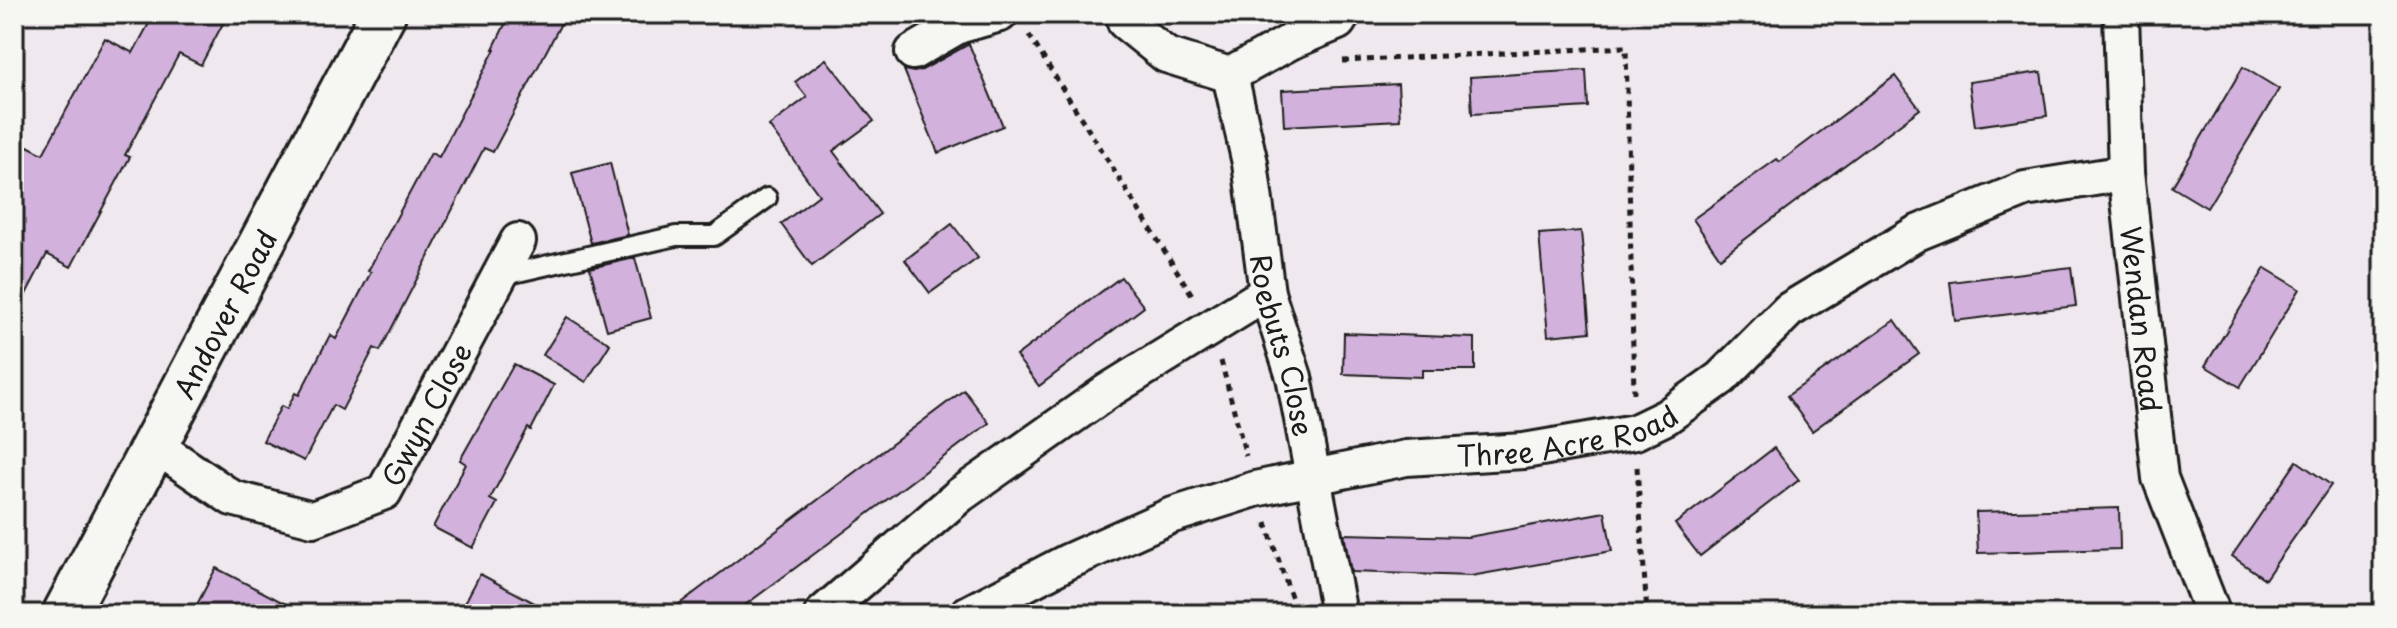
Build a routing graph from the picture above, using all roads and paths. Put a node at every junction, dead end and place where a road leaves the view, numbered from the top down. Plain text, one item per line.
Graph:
1 (383, 14) edge
2 (1000, 14) edge
3 (1124, 14) edge
4 (1343, 14) edge
5 (2121, 14) edge
6 (955, 20) edge
7 (913, 52) dead end
8 (1341, 61) dead end
9 (1230, 75) junction
10 (2126, 173) junction
11 (767, 198) dead end
12 (518, 241) dead end
13 (500, 276) junction
14 (1267, 293) junction
15 (1635, 432) junction
16 (156, 446) junction
17 (1313, 476) junction
18 (65, 614) edge
19 (822, 614) edge
20 (967, 614) edge
21 (1339, 614) edge
22 (1647, 614) edge
23 (2213, 614) edge

1 - 16 main road, Andover Road
2 - 6 street
3 - 9 street
4 - 9 street
5 - 10 street, Wendan Road
6 - 7 street
8 - 15 path
9 - 14 street, Roebuts Close
10 - 15 street, Three Acre Road
10 - 23 street, Wendan Road
11 - 13 lane
12 - 13 street, Gwyn Close
13 - 16 street, Gwyn Close
14 - 17 street, Roebuts Close
14 - 19 street
15 - 17 street, Three Acre Road
15 - 22 path
16 - 18 main road, Andover Road
17 - 20 street, Three Acre Road
17 - 21 street, Roebuts Close

